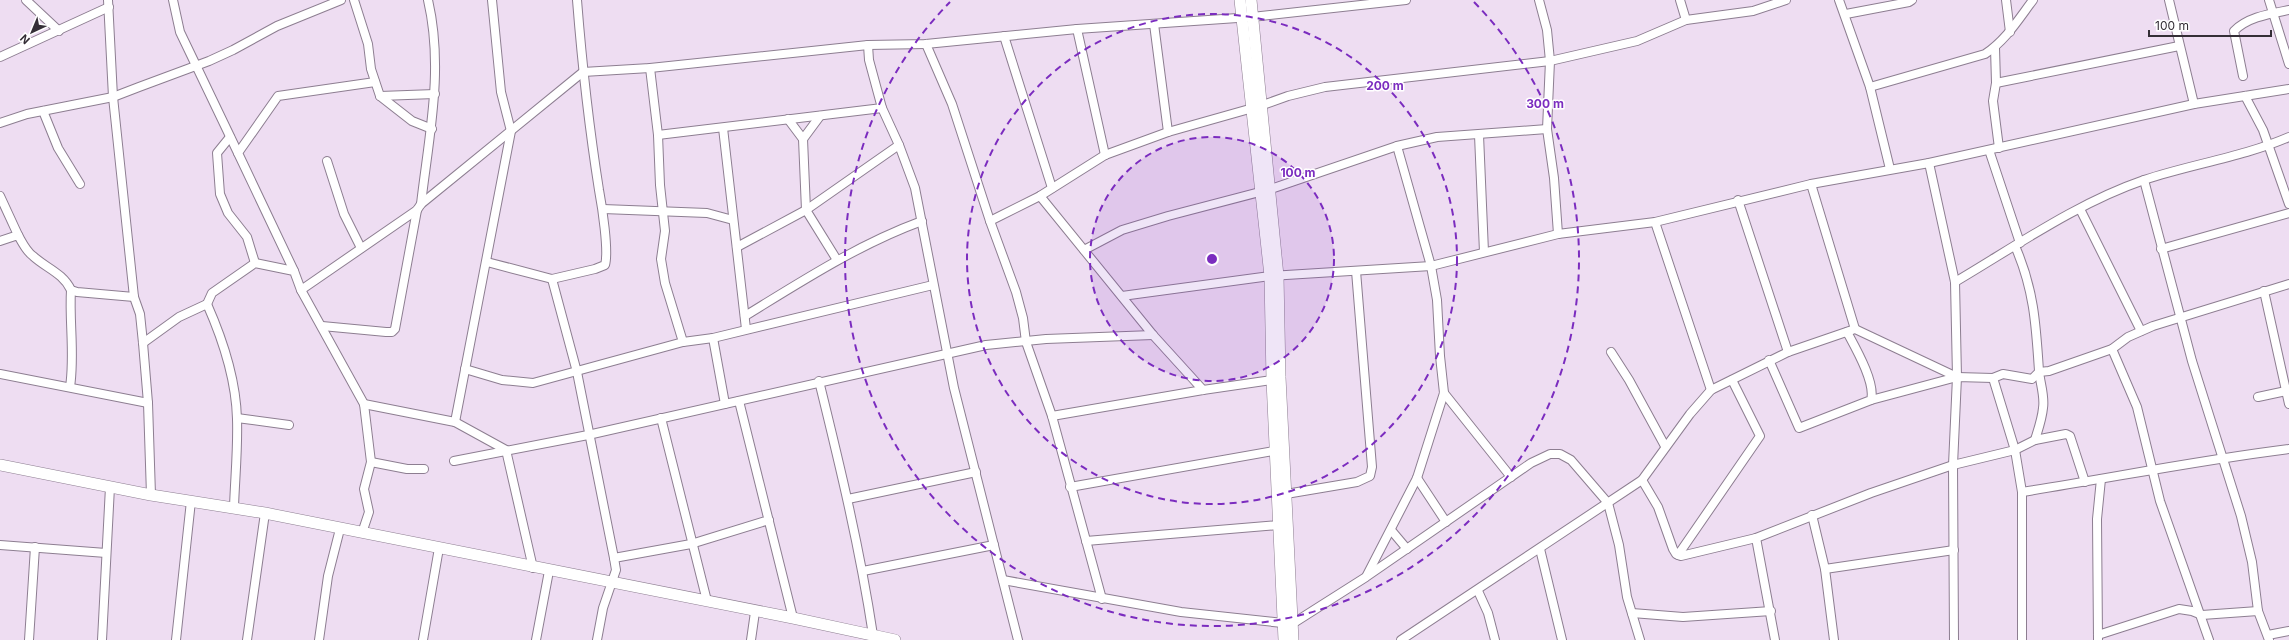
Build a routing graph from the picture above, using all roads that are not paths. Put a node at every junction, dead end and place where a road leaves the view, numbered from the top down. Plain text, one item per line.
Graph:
1 (26, 0) edge
2 (173, 0) edge
3 (341, 0) edge
4 (354, 0) edge
5 (428, 0) edge
6 (492, 0) edge
7 (577, 0) edge
8 (1240, 0) edge
9 (1251, 0) edge
10 (1406, 0) edge
11 (1540, 0) edge
12 (1680, 0) edge
13 (1786, 0) edge
14 (1840, 0) edge
15 (1912, 0) edge
16 (2006, 0) edge
17 (2033, 0) edge
18 (2169, 0) edge
19 (2269, 0) edge
20 (108, 3) edge
21 (1327, 4) edge
22 (2289, 10) edge
23 (1846, 14) junction
24 (2273, 14) junction
25 (1241, 17) junction
26 (1252, 17) junction
27 (1686, 20) junction
28 (1154, 24) junction
29 (1077, 28) junction
30 (59, 30) junction
31 (2010, 33) junction
32 (1004, 36) junction
33 (926, 44) junction
34 (868, 46) junction
35 (2179, 46) junction
36 (1995, 48) junction
37 (0, 57) edge
38 (1550, 61) junction
39 (2289, 64) edge
40 (195, 66) junction
41 (650, 68) junction
42 (583, 72) junction
43 (2243, 76) dead end
44 (376, 82) junction
45 (1996, 83) junction
46 (1870, 87) junction
47 (2289, 89) edge
48 (434, 94) junction
49 (380, 96) junction
50 (2245, 96) junction
51 (113, 97) junction
52 (2194, 104) junction
53 (882, 108) junction
54 (1256, 108) junction
55 (44, 111) junction
56 (820, 116) junction
57 (788, 119) junction
58 (0, 123) edge
59 (723, 128) junction
60 (432, 129) junction
61 (1547, 129) junction
62 (511, 131) junction
63 (1168, 132) junction
64 (658, 135) junction
65 (1479, 135) junction
66 (2289, 136) edge
67 (230, 137) junction
68 (803, 139) junction
69 (899, 145) junction
70 (1397, 146) junction
71 (2267, 146) junction
72 (1999, 148) junction
73 (1989, 150) junction
74 (238, 153) junction
75 (1106, 155) junction
76 (327, 161) dead end
77 (1929, 163) junction
78 (1890, 169) junction
79 (2144, 180) junction
80 (80, 184) dead end
81 (1811, 184) junction
82 (1052, 188) junction
83 (1266, 190) junction
84 (0, 196) edge
85 (1040, 196) junction
86 (1738, 200) junction
87 (2289, 204) edge
88 (419, 207) junction
89 (603, 209) junction
90 (2080, 209) junction
91 (662, 210) junction
92 (806, 210) junction
93 (2289, 214) edge
94 (733, 220) junction
95 (922, 221) junction
96 (990, 221) junction
97 (1655, 222) junction
98 (1558, 234) junction
99 (18, 235) junction
100 (0, 241) edge
101 (2017, 245) junction
102 (361, 248) junction
103 (736, 248) junction
104 (2161, 249) junction
105 (1084, 250) junction
106 (1484, 252) junction
107 (837, 260) junction
108 (487, 262) junction
109 (255, 263) junction
110 (1431, 266) junction
111 (294, 271) junction
112 (1356, 271) junction
113 (1274, 276) junction
114 (552, 279) junction
115 (1955, 282) junction
116 (2289, 284) edge
117 (933, 285) junction
118 (71, 290) junction
119 (301, 290) junction
120 (2264, 291) junction
121 (1122, 296) junction
122 (134, 297) junction
123 (207, 304) junction
124 (744, 316) junction
125 (2181, 317) junction
126 (322, 326) junction
127 (746, 329) junction
128 (1852, 330) junction
129 (2141, 331) junction
130 (1153, 335) junction
131 (713, 338) junction
132 (684, 342) junction
133 (1026, 342) junction
134 (143, 343) junction
135 (2112, 349) junction
136 (1611, 352) dead end
137 (1788, 352) junction
138 (947, 354) junction
139 (1769, 360) junction
140 (465, 369) junction
141 (577, 372) junction
142 (2039, 372) junction
143 (0, 374) edge
144 (1957, 377) junction
145 (1993, 378) junction
146 (1272, 380) junction
147 (1732, 380) junction
148 (819, 382) junction
149 (70, 387) junction
150 (1203, 390) junction
151 (1711, 390) junction
152 (2286, 391) junction
153 (1444, 393) junction
154 (2258, 397) dead end
155 (1871, 400) junction
156 (739, 401) junction
157 (148, 403) junction
158 (364, 404) junction
159 (725, 404) junction
160 (2289, 404) edge
161 (1052, 416) junction
162 (237, 418) junction
163 (661, 418) junction
164 (455, 422) junction
165 (289, 425) dead end
166 (588, 435) junction
167 (2035, 440) junction
168 (1665, 446) junction
169 (2289, 449) edge
170 (506, 450) junction
171 (1280, 450) junction
172 (2015, 450) junction
173 (2221, 458) junction
174 (454, 461) dead end
175 (371, 462) junction
176 (0, 465) edge
177 (1953, 465) junction
178 (424, 469) dead end
179 (2153, 471) junction
180 (976, 472) junction
181 (1511, 476) junction
182 (1417, 478) junction
183 (2101, 479) junction
184 (1642, 480) junction
185 (2085, 482) junction
186 (110, 487) junction
187 (1070, 487) junction
188 (2022, 492) junction
189 (1286, 494) junction
190 (151, 495) junction
191 (848, 499) junction
192 (191, 501) junction
193 (1608, 503) junction
194 (234, 508) junction
195 (265, 513) junction
196 (1812, 515) junction
197 (768, 520) junction
198 (1446, 522) junction
199 (1279, 525) junction
200 (340, 528) junction
201 (1391, 530) junction
202 (362, 534) junction
203 (1756, 538) junction
204 (1086, 541) junction
205 (691, 544) junction
206 (0, 545) edge
207 (994, 545) junction
208 (35, 547) junction
209 (439, 548) junction
210 (1407, 549) junction
211 (1540, 549) junction
212 (1954, 550) junction
213 (106, 553) junction
214 (1678, 555) junction
215 (614, 558) junction
216 (533, 568) junction
217 (1825, 569) junction
218 (549, 571) junction
219 (863, 571) junction
220 (1366, 577) junction
221 (1003, 580) junction
222 (611, 582) junction
223 (1478, 591) junction
224 (1102, 599) junction
225 (707, 601) junction
226 (1771, 611) junction
227 (2258, 611) junction
228 (755, 612) junction
229 (1632, 613) junction
230 (2202, 615) junction
231 (793, 618) junction
232 (1288, 624) junction
233 (2289, 631) edge
234 (873, 635) junction
235 (2098, 638) edge
236 (2268, 638) edge
237 (1405, 639) edge
238 (29, 640) edge
239 (102, 640) edge
240 (176, 640) edge
241 (247, 640) edge
242 (319, 640) edge
243 (423, 640) edge
244 (536, 640) edge
245 (597, 640) edge
246 (751, 640) edge
247 (895, 640) edge
248 (1018, 640) edge
249 (1284, 640) edge
250 (1293, 640) edge
251 (1495, 640) edge
252 (1562, 640) edge
253 (1640, 640) edge
254 (1775, 640) edge
255 (1834, 640) edge
256 (1954, 640) edge
257 (2022, 640) edge
258 (2209, 640) edge

1 - 30 street
2 - 40 street
3 - 40 street
4 - 44 street
5 - 48 street
6 - 62 street
7 - 42 street
8 - 25 main road
9 - 26 main road
10 - 21 street
11 - 38 street
12 - 27 street
13 - 27 street
14 - 23 street
15 - 23 street
16 - 31 street
17 - 31 street
18 - 35 street
19 - 24 street
20 - 30 street
20 - 51 street
21 - 26 street
22 - 24 street
23 - 46 street
24 - 39 street
24 - 43 street
25 - 26 street
25 - 28 street
25 - 54 main road
26 - 54 main road
27 - 38 street
28 - 29 street
28 - 63 street
29 - 32 street
29 - 75 street
30 - 37 street
31 - 36 street
32 - 33 street
32 - 82 street
33 - 34 street
33 - 96 street
34 - 41 street
34 - 53 street
35 - 45 street
35 - 52 street
36 - 45 street
36 - 46 street
38 - 54 street
38 - 61 street
40 - 51 street
40 - 67 street
41 - 42 street
41 - 64 street
42 - 62 street
42 - 89 street
44 - 49 street
44 - 74 street
45 - 72 street
46 - 78 street
47 - 50 street
48 - 49 street
48 - 60 street
49 - 60 street
50 - 52 street
50 - 71 street
51 - 55 street
51 - 122 street
52 - 72 street
53 - 56 street
53 - 69 street
54 - 63 street
54 - 83 main road
55 - 58 street
55 - 80 street
56 - 57 street
56 - 68 street
57 - 59 street
57 - 68 street
59 - 64 street
59 - 94 street
60 - 88 street
61 - 65 street
61 - 98 street
62 - 88 street
62 - 108 street
63 - 75 street
64 - 91 street
65 - 70 street
65 - 106 street
66 - 71 street
67 - 74 street
67 - 109 street
68 - 92 street
69 - 92 street
69 - 95 street
70 - 83 street
70 - 110 street
71 - 79 street
71 - 87 street
72 - 73 street
73 - 77 street
73 - 101 street
74 - 111 street
75 - 82 street
76 - 102 street
77 - 78 street
77 - 115 street
78 - 81 street
79 - 90 street
79 - 104 street
81 - 86 street
81 - 128 street
82 - 85 street
83 - 105 street
83 - 113 main road
84 - 99 street
85 - 96 street
85 - 105 street
86 - 97 street
86 - 137 street
88 - 102 street
88 - 126 street
89 - 91 street
89 - 114 street
90 - 101 street
90 - 129 street
91 - 94 street
91 - 132 street
92 - 103 street
92 - 107 street
93 - 104 street
94 - 103 street
95 - 107 street
95 - 117 street
96 - 133 street
97 - 98 street
97 - 151 street
98 - 106 street
99 - 100 street
99 - 118 street
101 - 115 street
101 - 142 street
102 - 119 street
103 - 124 street
104 - 125 street
105 - 121 street
106 - 110 street
107 - 124 street
108 - 114 street
108 - 140 street
109 - 111 street
109 - 123 street
110 - 112 street
110 - 153 street
111 - 119 street
112 - 113 street
112 - 189 street
113 - 121 street
113 - 146 main road
113 - 171 main road
114 - 141 street
115 - 144 street
116 - 120 street
117 - 127 street
117 - 138 street
118 - 122 street
118 - 149 street
119 - 126 street
120 - 125 street
120 - 152 street
121 - 130 street
122 - 134 street
123 - 134 street
123 - 162 street
124 - 127 street
125 - 129 street
125 - 173 street
126 - 158 street
127 - 131 street
128 - 137 street
128 - 144 street
128 - 155 street
129 - 135 street
130 - 133 street
130 - 150 street
131 - 132 street
131 - 159 street
132 - 141 street
133 - 138 street
133 - 161 street
134 - 157 street
135 - 142 street
135 - 179 street
136 - 168 street
137 - 139 street
138 - 148 street
138 - 180 street
139 - 147 street
139 - 155 street
140 - 141 street
140 - 164 street
141 - 166 street
142 - 145 street
142 - 167 street
143 - 149 street
144 - 145 street
144 - 155 street
144 - 177 street
145 - 172 street
146 - 150 street
146 - 171 main road
147 - 151 street
147 - 214 street
148 - 156 street
148 - 191 street
149 - 157 street
150 - 161 street
151 - 168 street
152 - 154 street
152 - 160 street
153 - 181 street
153 - 182 street
156 - 159 street
156 - 197 street
157 - 190 street
158 - 164 street
158 - 175 street
159 - 163 street
161 - 187 street
162 - 165 street
162 - 194 street
163 - 166 street
163 - 205 street
164 - 170 street
166 - 170 street
166 - 215 street
167 - 172 street
167 - 185 street
168 - 184 street
169 - 173 street
170 - 174 street
170 - 216 street
171 - 187 street
171 - 189 main road
171 - 199 main road
172 - 177 street
172 - 188 street
173 - 179 street
173 - 227 street
175 - 178 street
175 - 202 street
176 - 186 main road
177 - 196 street
177 - 212 street
179 - 183 street
179 - 230 street
180 - 191 street
180 - 207 street
181 - 193 street
181 - 198 street
182 - 198 street
182 - 201 street
183 - 185 street
183 - 235 street
184 - 193 street
184 - 214 street
185 - 188 street
186 - 190 main road
186 - 213 street
187 - 204 street
188 - 257 street
189 - 232 main road
190 - 192 main road
191 - 219 street
192 - 194 main road
192 - 240 street
193 - 211 street
193 - 229 street
194 - 195 main road
195 - 200 main road
195 - 241 street
196 - 203 street
196 - 217 street
197 - 205 street
197 - 231 street
198 - 210 street
199 - 204 street
199 - 232 main road
200 - 202 main road
200 - 242 street
201 - 210 street
201 - 220 street
202 - 209 main road
203 - 214 street
203 - 226 street
204 - 224 street
205 - 215 street
205 - 225 street
206 - 208 street
207 - 219 street
207 - 221 street
208 - 213 street
208 - 238 street
209 - 216 main road
209 - 243 street
210 - 220 street
211 - 223 street
211 - 252 street
212 - 217 street
212 - 256 street
213 - 239 street
215 - 222 street
216 - 218 main road
217 - 255 street
218 - 222 main road
218 - 244 street
219 - 234 street
220 - 232 street
221 - 224 street
221 - 248 street
222 - 225 main road
222 - 245 street
223 - 237 street
223 - 251 street
224 - 232 street
225 - 228 main road
226 - 229 street
226 - 254 street
227 - 230 street
227 - 236 street
228 - 231 main road
228 - 246 street
229 - 253 street
230 - 235 street
230 - 258 street
231 - 234 main road
232 - 249 main road
232 - 250 main road
233 - 236 street
234 - 247 main road

